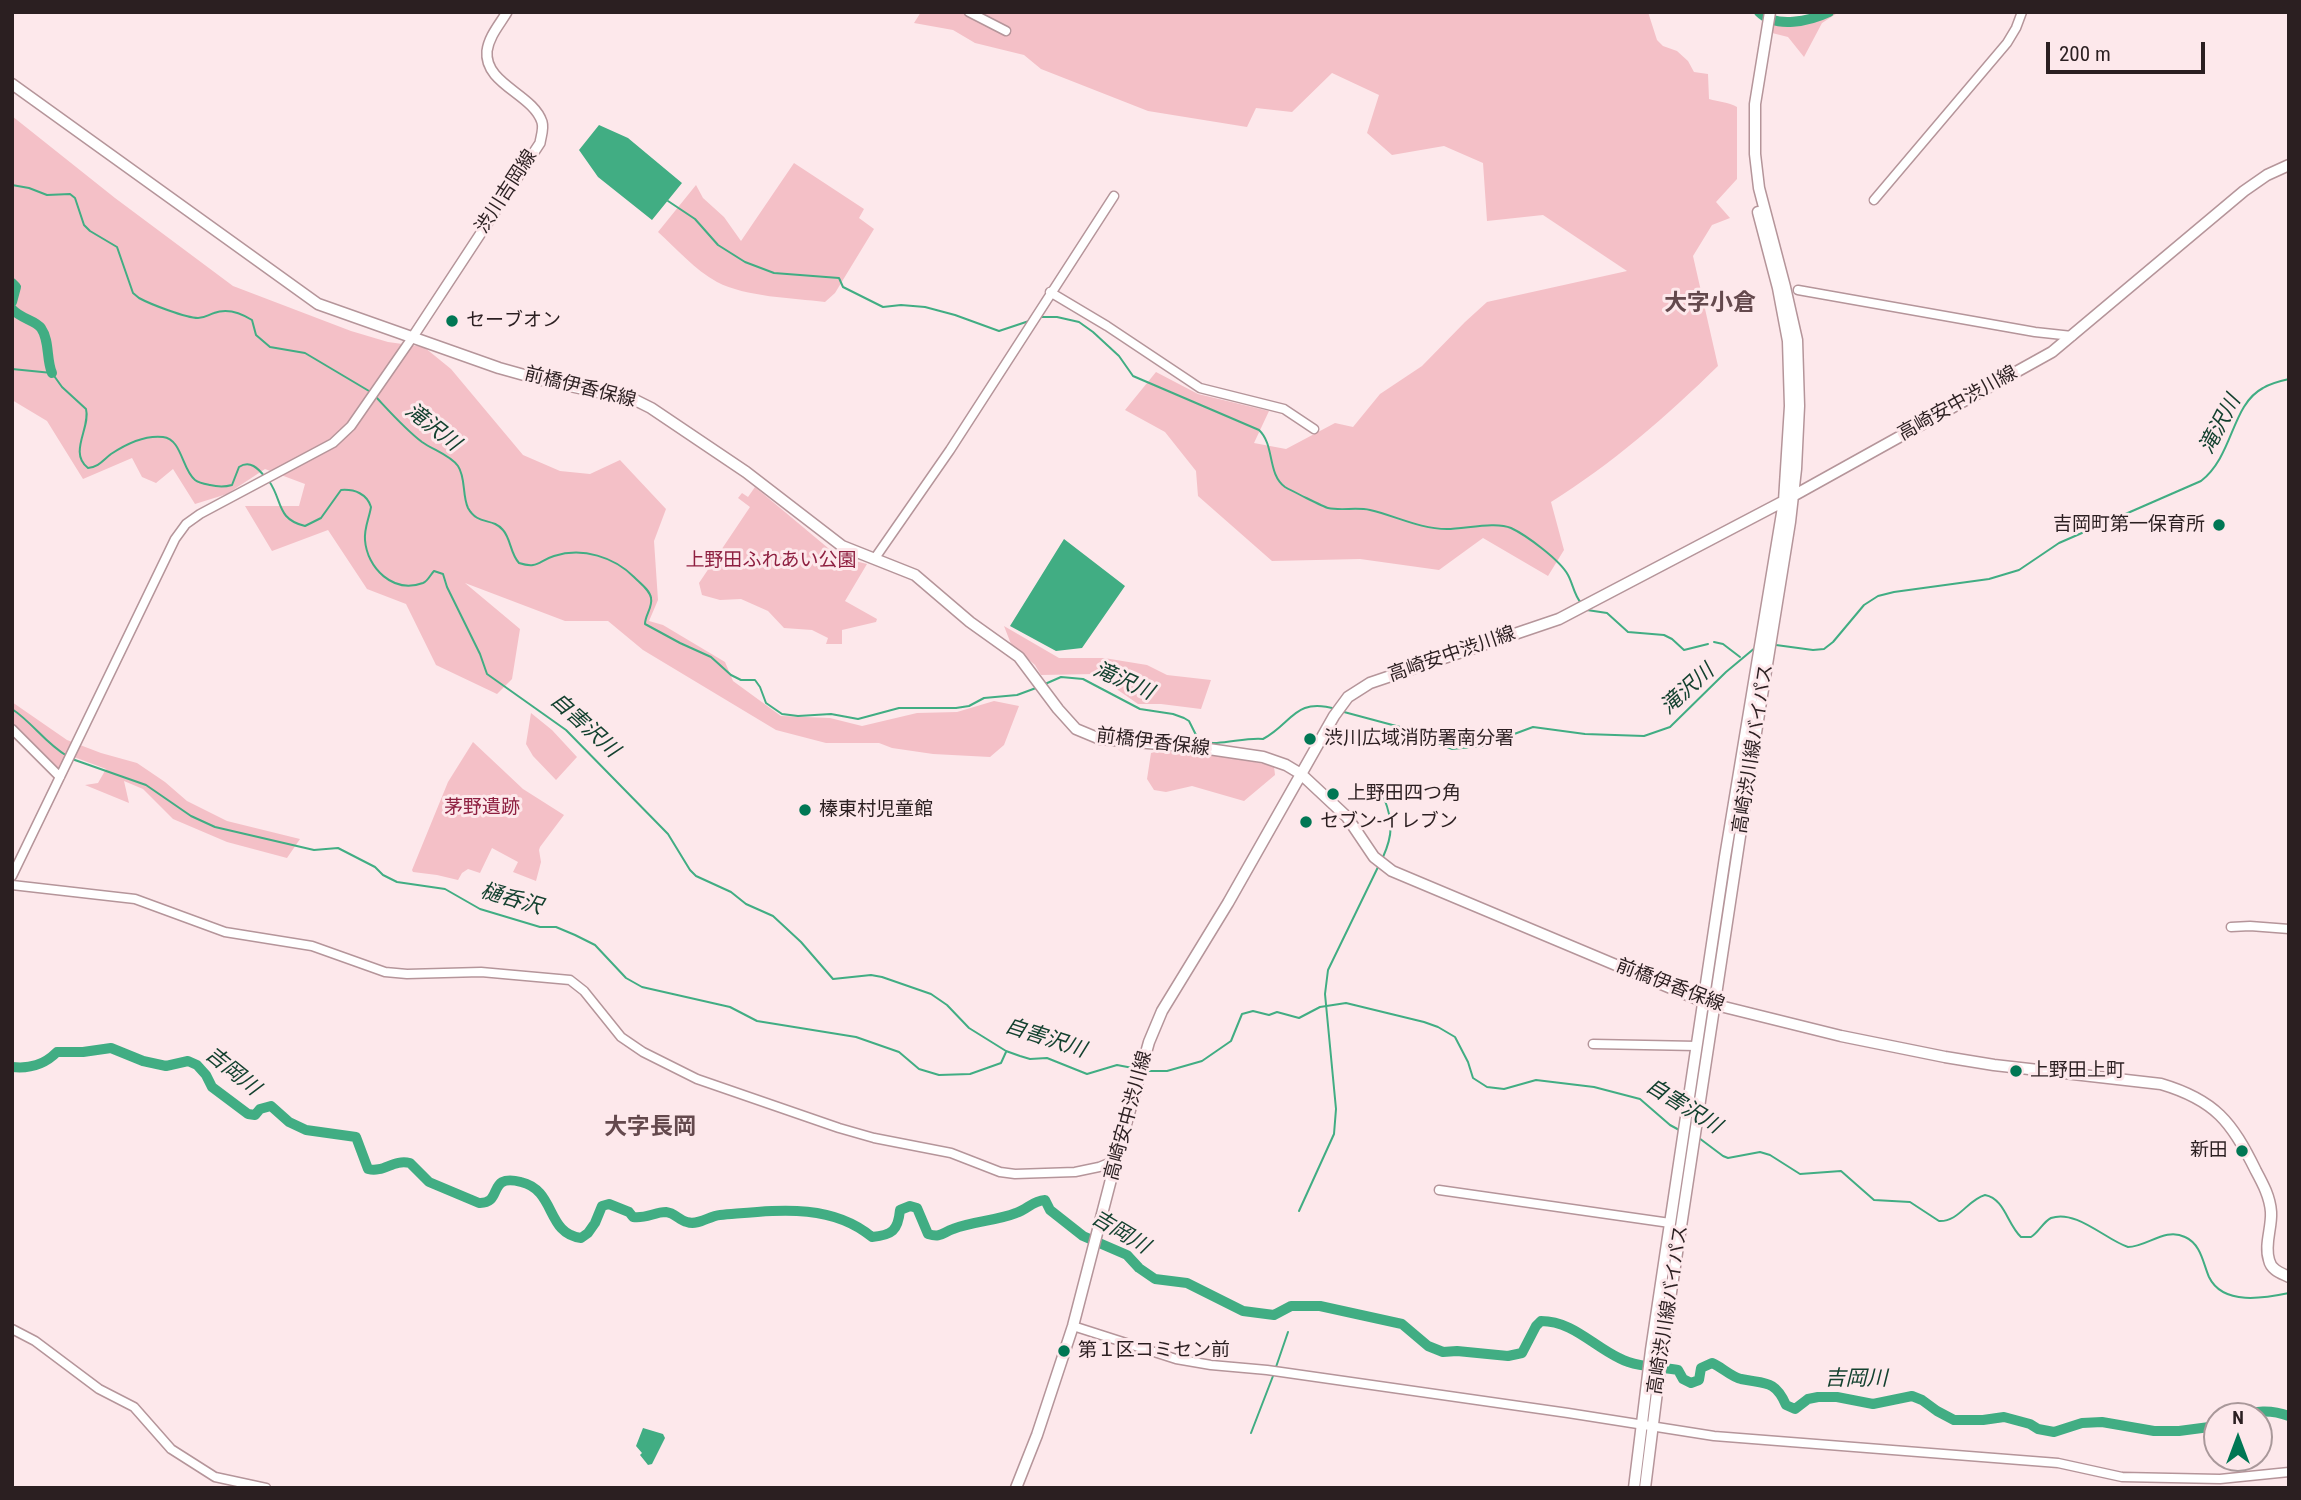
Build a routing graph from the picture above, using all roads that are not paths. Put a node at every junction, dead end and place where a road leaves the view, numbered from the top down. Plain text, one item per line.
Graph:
1 (507, 12) edge
2 (969, 12) edge
3 (1764, 12) edge
4 (1770, 12) edge
5 (2022, 12) edge
6 (1006, 31) dead end
7 (12, 84) edge
8 (2289, 165) edge
9 (1114, 196) dead end
10 (1874, 200) dead end
11 (1798, 290) dead end
12 (1051, 292) junction
13 (2072, 336) junction
14 (412, 338) junction
15 (1314, 429) dead end
16 (1788, 499) junction
17 (875, 558) junction
18 (1764, 651) junction
19 (12, 729) edge
20 (1301, 774) junction
21 (61, 777) junction
22 (12, 876) edge
23 (12, 885) edge
24 (2231, 927) dead end
25 (2289, 929) edge
26 (1704, 1002) junction
27 (1715, 1005) junction
28 (1593, 1044) dead end
29 (1697, 1046) junction
30 (1116, 1160) junction
31 (1439, 1190) dead end
32 (1670, 1223) junction
33 (2289, 1277) edge
34 (1073, 1326) junction
35 (12, 1329) edge
36 (1646, 1426) junction
37 (2289, 1472) edge
38 (266, 1488) edge
39 (1016, 1488) edge
40 (1634, 1488) edge
41 (1645, 1488) edge

1 - 14 main road, 渋川吉岡線
2 - 6 street
3 - 16 main road, 高崎渋川線バイパス
4 - 16 main road, 高崎渋川線バイパス
5 - 10 street
7 - 14 main road, 前橋伊香保線
8 - 13 main road, 高崎安中渋川線
9 - 12 street
11 - 13 street
12 - 15 street
12 - 17 street
13 - 16 main road, 高崎安中渋川線
14 - 17 main road, 前橋伊香保線
14 - 21 street
16 - 18 main road, 高崎渋川線バイパス
16 - 20 main road, 高崎安中渋川線
17 - 20 main road, 前橋伊香保線
18 - 26 main road, 高崎渋川線バイパス
18 - 27 main road, 高崎渋川線バイパス
19 - 21 street
20 - 26 main road, 前橋伊香保線
20 - 30 main road, 高崎安中渋川線
21 - 22 street
23 - 30 street
24 - 25 street
26 - 27 main road, 前橋伊香保線
26 - 29 main road, 高崎渋川線バイパス
27 - 33 main road, 前橋伊香保線
27 - 36 main road, 高崎渋川線バイパス
28 - 29 street
29 - 32 main road, 高崎渋川線バイパス
30 - 34 main road, 高崎安中渋川線
31 - 32 street
32 - 36 main road, 高崎渋川線バイパス
34 - 36 street
34 - 39 main road, 高崎安中渋川線
35 - 38 street
36 - 37 street
36 - 40 main road, 高崎渋川線バイパス
36 - 41 main road, 高崎渋川線バイパス

